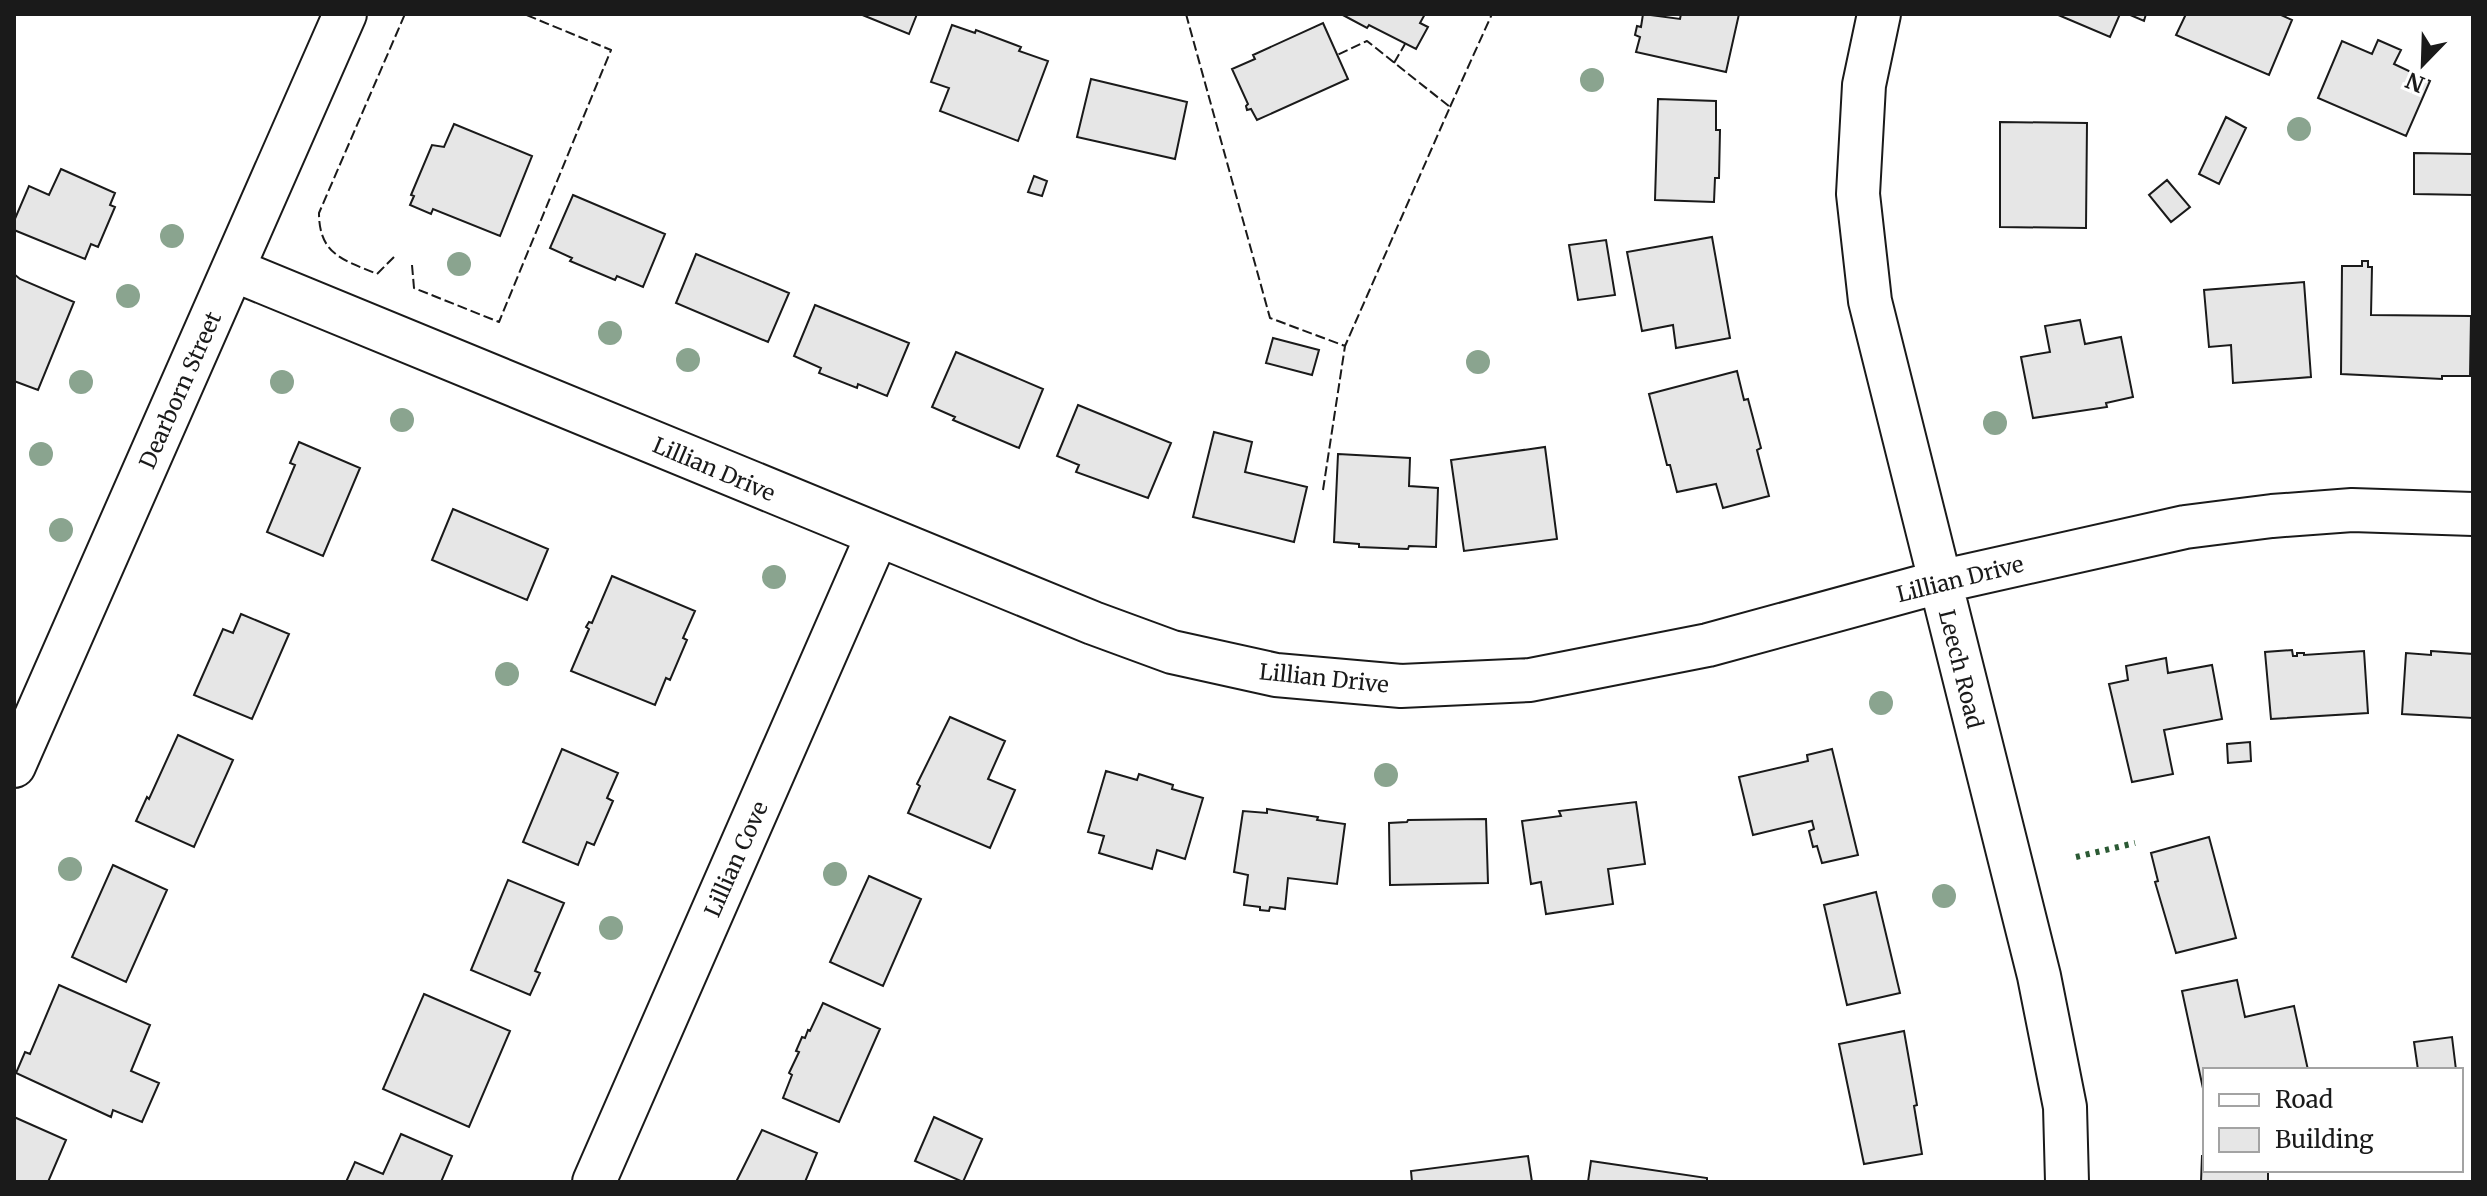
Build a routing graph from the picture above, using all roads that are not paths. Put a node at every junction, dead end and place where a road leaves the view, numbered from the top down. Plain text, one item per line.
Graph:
1 (345, 14) edge
2 (1879, 14) edge
3 (234, 270) junction
4 (2473, 514) edge
5 (877, 536) junction
6 (1939, 582) junction
7 (14, 766) edge
8 (594, 1182) edge
9 (2067, 1182) edge

1 - 3 street, Dearborn Street
2 - 6 street, Leech Road
3 - 5 street, Lillian Drive
3 - 7 street, Dearborn Street
4 - 6 street, Lillian Drive
5 - 6 street, Lillian Drive
5 - 8 street, Lillian Cove
6 - 9 street, Leech Road

